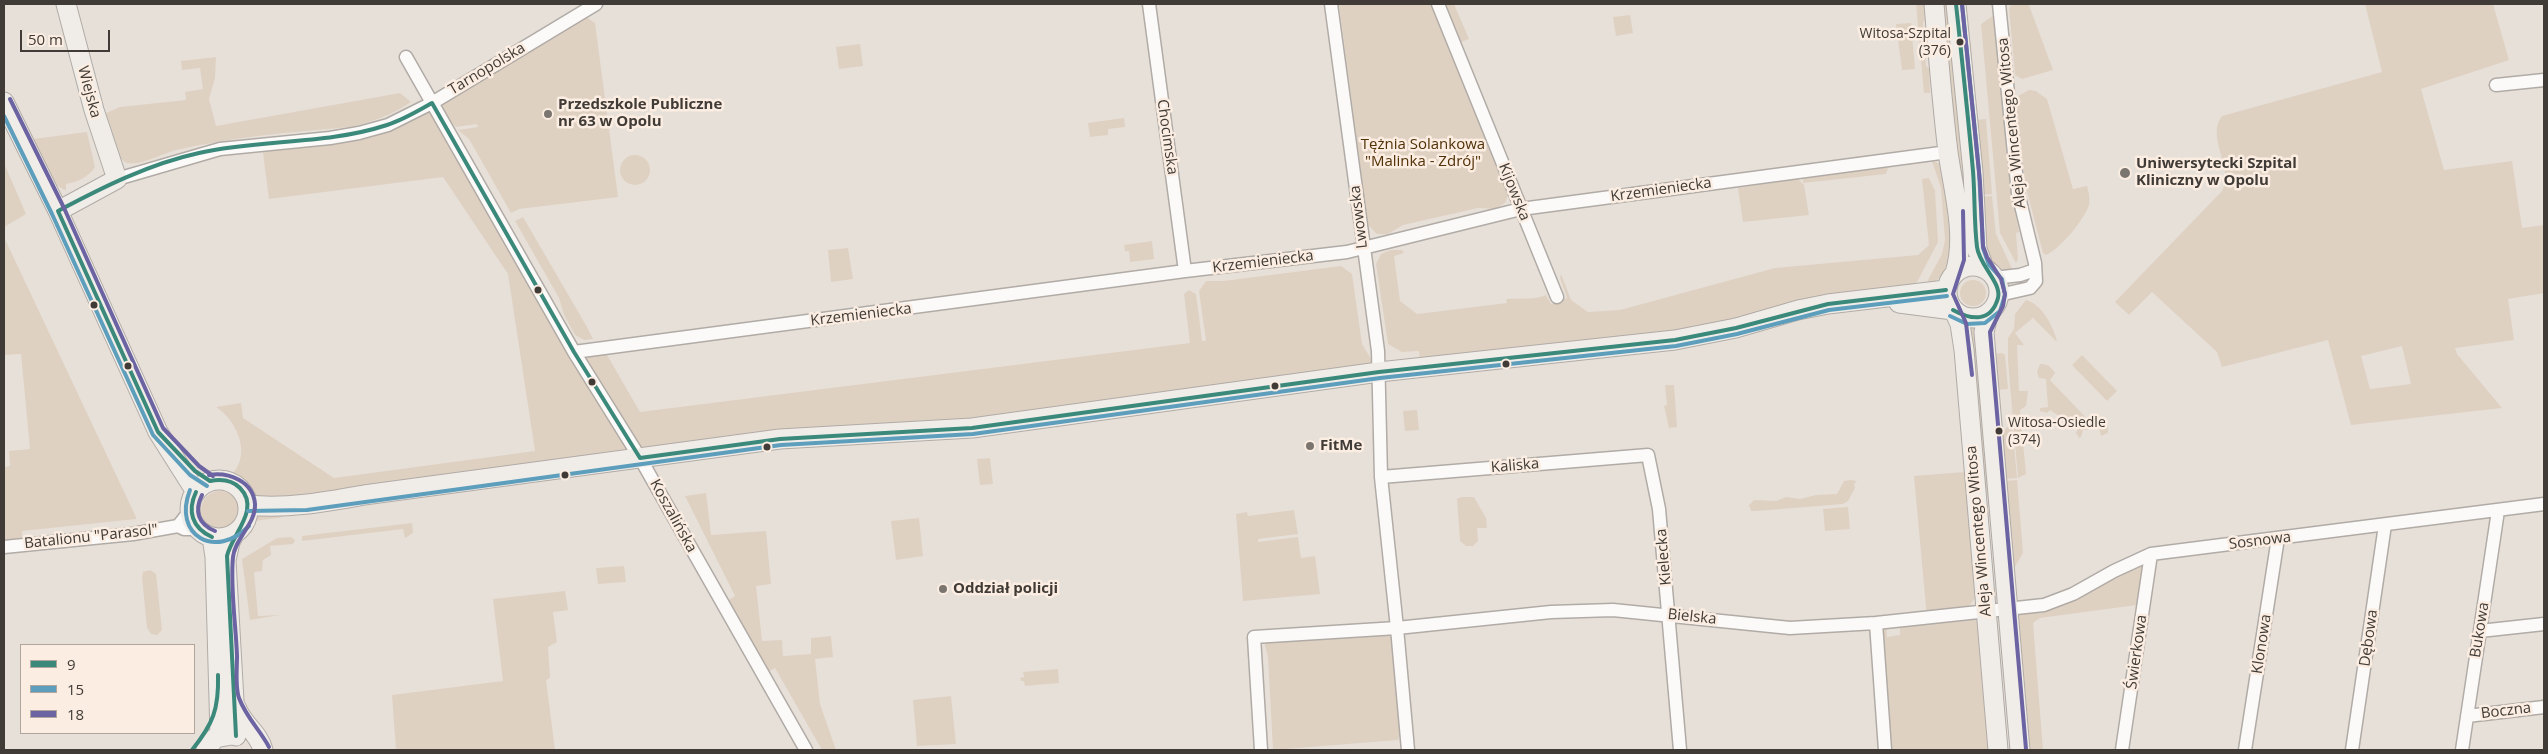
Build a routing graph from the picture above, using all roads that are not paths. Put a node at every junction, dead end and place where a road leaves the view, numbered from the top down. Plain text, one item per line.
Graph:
1 (66, 4) edge
2 (596, 4) edge
3 (1149, 4) edge
4 (1331, 4) edge
5 (1438, 4) edge
6 (1934, 4) edge
7 (1956, 4) edge
8 (1999, 4) edge
9 (406, 57) dead end
10 (2544, 80) edge
11 (2496, 85) dead end
12 (4, 102) edge
13 (432, 103) junction
14 (1948, 152) junction
15 (117, 179) junction
16 (1521, 209) junction
17 (58, 211) junction
18 (1363, 249) junction
19 (2035, 270) junction
20 (1185, 271) junction
21 (1992, 280) junction
22 (1950, 281) junction
23 (1557, 297) dead end
24 (1868, 300) junction
25 (1954, 311) junction
26 (1988, 315) junction
27 (574, 352) junction
28 (1379, 372) junction
29 (1648, 455) joint
30 (640, 458) junction
31 (1381, 477) junction
32 (203, 486) junction
33 (2544, 504) edge
34 (190, 511) junction
35 (2498, 511) junction
36 (243, 520) junction
37 (2386, 525) junction
38 (178, 526) junction
39 (205, 533) junction
40 (2278, 538) junction
41 (4, 547) edge
42 (2151, 554) junction
43 (2008, 610) junction
44 (1986, 612) junction
45 (1669, 615) junction
46 (1876, 623) junction
47 (2544, 624) edge
48 (1397, 628) junction
49 (2480, 631) junction
50 (226, 699) junction
51 (2544, 707) edge
52 (2467, 716) junction
53 (228, 736) junction
54 (192, 750) edge
55 (206, 750) edge
56 (250, 750) edge
57 (263, 750) edge
58 (806, 750) edge
59 (1261, 750) edge
60 (1408, 750) edge
61 (1680, 750) edge
62 (1885, 750) edge
63 (1998, 750) edge
64 (2020, 750) edge
65 (2122, 750) edge
66 (2245, 750) edge
67 (2352, 750) edge
68 (2462, 750) edge

1 - 15 street, Wiejska
2 - 13 street, Tarnopolska
3 - 20 street, Chocimska
4 - 18 street, Lwowska
5 - 16 street, Kijowska
6 - 14 street
7 - 21 street
8 - 19 street, Aleja Wincentego Witosa
9 - 13 street, Koszalińska
10 - 11 street
12 - 17 street
13 - 15 street, Tarnopolska
13 - 27 street, Koszalińska
14 - 16 street, Krzemieniecka
14 - 22 street
15 - 17 street, Tarnopolska
16 - 18 street, Krzemieniecka
16 - 23 street, Kijowska
17 - 32 street
18 - 20 street, Krzemieniecka
18 - 28 street, Lwowska
19 - 21 street
19 - 21 street
20 - 27 street, Krzemieniecka
21 - 22 street
21 - 26 street
22 - 24 street
22 - 25 street
24 - 25 street
24 - 28 street
25 - 26 street
25 - 44 street, Aleja Wincentego Witosa
26 - 43 street, Aleja Wincentego Witosa
27 - 30 street, Koszalińska
28 - 30 street
28 - 31 street
29 - 31 street, Kaliska
29 - 45 street, Kielecka
30 - 36 street
30 - 58 street, Koszalińska
31 - 48 street
32 - 34 street
32 - 36 street
33 - 35 street, Sosnowa
34 - 38 street, Batalionu "Parasol"
34 - 39 street
35 - 37 street, Sosnowa
35 - 49 street, Bukowa
36 - 39 street
36 - 50 street
37 - 40 street, Sosnowa
37 - 67 street, Dębowa
38 - 39 street, Batalionu "Parasol"
38 - 41 street, Batalionu "Parasol"
39 - 50 street
40 - 42 street, Sosnowa
40 - 66 street, Klonowa
42 - 43 street, Sosnowa
42 - 65 street, Świerkowa
43 - 44 street, Sosnowa
43 - 64 street, Aleja Wincentego Witosa
44 - 46 street, Bielska
44 - 63 street, Aleja Wincentego Witosa
45 - 46 street, Bielska
45 - 48 street, Bielska
45 - 61 street, Kielecka
46 - 62 street
47 - 49 street
48 - 59 street, Bielska
48 - 60 street
49 - 52 street, Bukowa
50 - 53 street
50 - 54 street
50 - 57 street
51 - 52 street, Boczna
52 - 68 street, Bukowa
53 - 55 street
53 - 56 street

